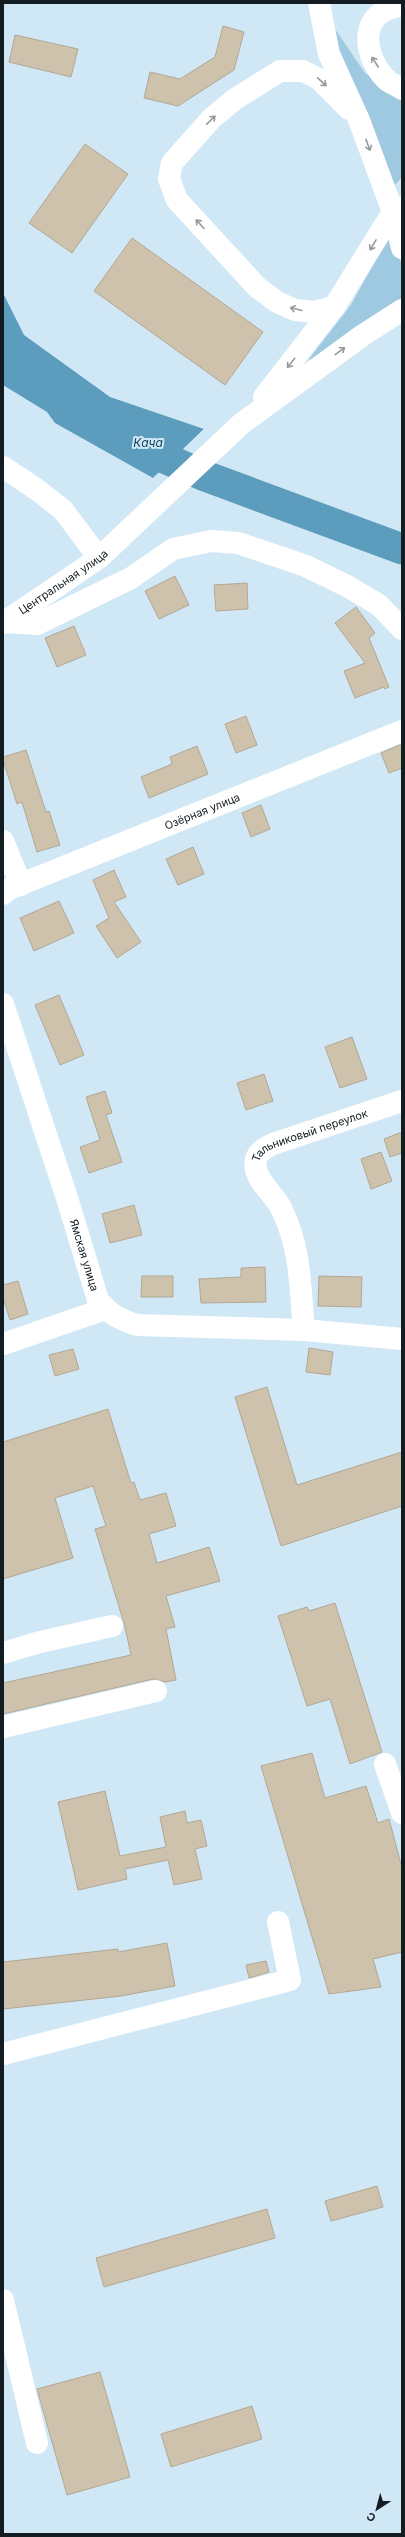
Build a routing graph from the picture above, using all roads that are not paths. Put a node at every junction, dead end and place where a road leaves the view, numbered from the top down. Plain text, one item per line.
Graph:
1 (319, 3) edge
2 (402, 5) edge
3 (402, 88) edge
4 (359, 120) junction
5 (398, 206) edge
6 (402, 248) edge
7 (334, 307) junction
8 (402, 310) edge
9 (241, 424) junction
10 (3, 467) edge
11 (99, 558) junction
12 (4, 622) edge
13 (402, 629) edge
14 (402, 731) edge
15 (3, 841) edge
16 (12, 889) edge
17 (3, 1004) edge
18 (402, 1100) edge
19 (105, 1309) junction
20 (304, 1330) junction
21 (402, 1339) edge
22 (3, 1344) edge
23 (112, 1626) dead end
24 (3, 1653) edge
25 (156, 1691) dead end
26 (3, 1727) edge
27 (385, 1764) dead end
28 (402, 1813) edge
29 (278, 1922) dead end
30 (3, 2054) edge
31 (3, 2300) edge
32 (37, 2443) dead end

1 - 4 street
3 -> 2 street
4 -> 5 street
7 -> 4 street
5 - 6 street
5 -> 7 street
7 -> 9 street
9 -> 8 street
9 - 11 street, Центральная улица
10 - 11 street
11 - 12 street, Центральная улица
12 - 13 street
14 - 16 street, Озёрная улица
15 - 16 street
17 - 19 street, Ямская улица
18 - 20 street, Тальниковый переулок
19 - 20 street, Ямская улица
19 - 22 street
20 - 21 street, Ямская улица
23 - 24 street
25 - 26 street
27 - 28 street
29 - 30 street
31 - 32 street

